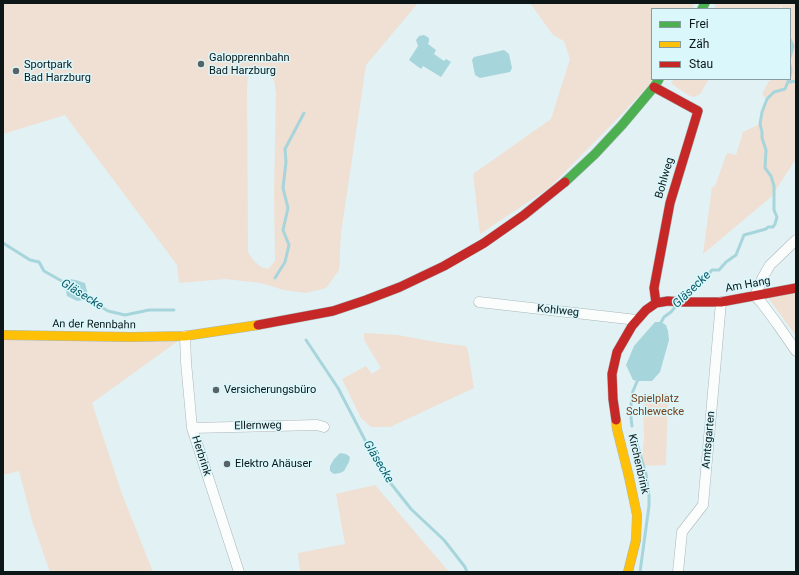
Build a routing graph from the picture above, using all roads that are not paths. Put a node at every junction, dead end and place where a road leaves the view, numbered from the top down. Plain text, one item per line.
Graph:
1 (657, 83) edge
2 (796, 240) edge
3 (796, 288) edge
4 (755, 296) junction
5 (479, 302) dead end
6 (656, 302) junction
7 (721, 302) junction
8 (638, 320) junction
9 (3, 335) edge
10 (185, 336) junction
11 (796, 351) edge
12 (324, 427) dead end
13 (192, 428) junction
14 (239, 572) edge
15 (628, 572) edge
16 (678, 572) edge

1 - 6 main road, Bohlweg
1 - 10 main road, An der Rennbahn
2 - 4 street
3 - 4 main road, Am Hang
4 - 7 main road, Am Hang
4 - 11 street
5 - 8 street, Kohlweg
6 - 7 main road, Am Hang
6 - 8 main road, Kirchenbrink
7 - 16 street, Amtsgarten
8 - 15 main road, Kirchenbrink
9 - 10 main road, An der Rennbahn
10 - 13 street, Herbrink
12 - 13 street, Ellernweg
13 - 14 street, Herbrink

